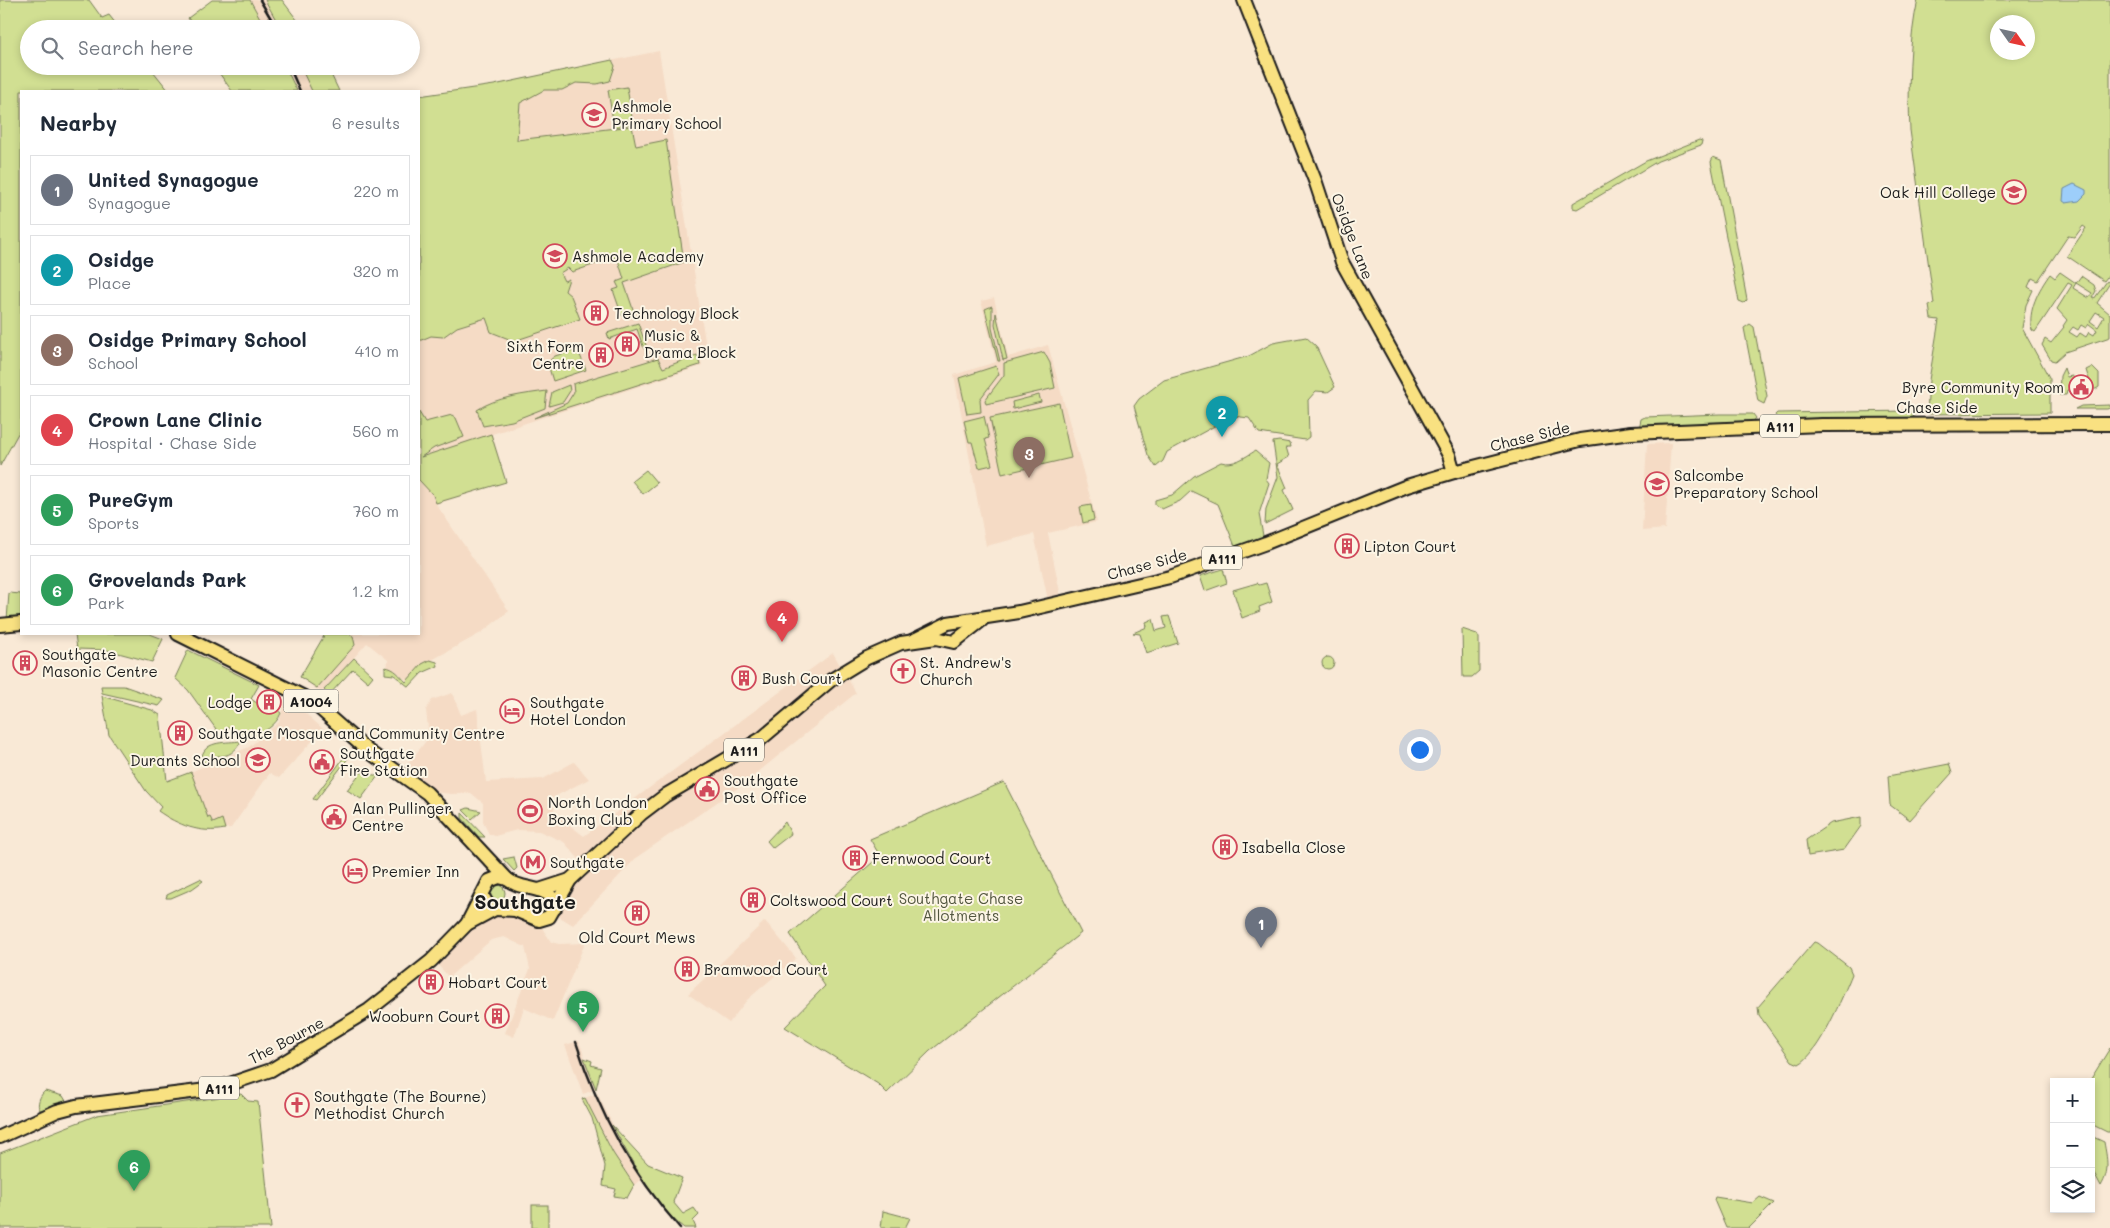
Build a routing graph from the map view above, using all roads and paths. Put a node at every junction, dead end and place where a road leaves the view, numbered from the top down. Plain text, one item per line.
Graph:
1 (1244, 0) edge
2 (2110, 424) edge
3 (1454, 472) junction
4 (983, 619) junction
5 (20, 623) edge
6 (949, 623) junction
7 (0, 625) edge
8 (180, 635) edge
9 (960, 638) junction
10 (944, 639) junction
11 (912, 641) junction
12 (486, 856) junction
13 (507, 879) junction
14 (570, 880) junction
15 (539, 890) junction
16 (483, 892) junction
17 (555, 908) junction
18 (495, 909) junction
19 (467, 924) junction
20 (0, 1137) edge

1 - 3 main road, Osidge Lane
2 - 3 main road, Chase Side / A111
3 - 4 main road, Chase Side / A111
4 - 6 main road, Chase Side / A111
4 - 9 main road, Chase Side / A111
5 - 7 main road
6 - 9 main road
6 - 10 main road
6 - 11 main road, Chase Side / A111
8 - 12 main road, A1004
9 - 10 main road
10 - 11 main road, Chase Side / A111
11 - 14 main road, Chase Side / A111
12 - 13 main road, A1004
12 - 16 main road
13 - 15 main road
13 - 16 main road
14 - 15 main road, Chase Side / A111
14 - 17 main road, Chase Side / A111
15 - 17 main road
16 - 18 main road
16 - 19 main road, The Bourne / A111
17 - 18 main road
18 - 19 main road, The Bourne / A111
19 - 20 main road, The Bourne / A111

